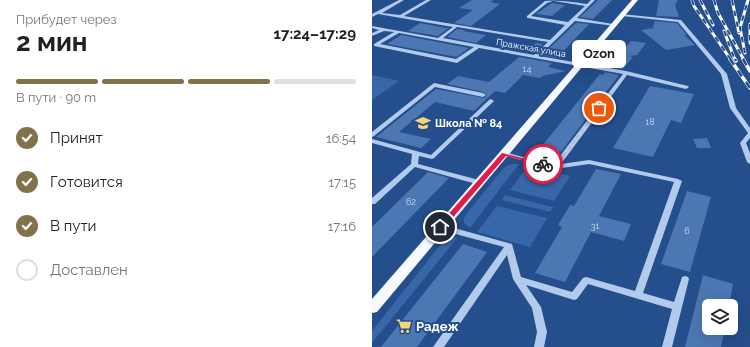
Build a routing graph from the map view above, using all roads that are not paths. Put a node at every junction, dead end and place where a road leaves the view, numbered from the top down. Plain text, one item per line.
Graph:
1 (402, 0) edge
2 (429, 0) edge
3 (553, 0) edge
4 (593, 0) edge
5 (635, 0) edge
6 (588, 5) junction
7 (377, 13) junction
8 (622, 15) junction
9 (372, 16) edge
10 (400, 17) junction
11 (573, 20) junction
12 (569, 24) junction
13 (613, 25) junction
14 (456, 26) junction
15 (372, 27) edge
16 (384, 29) junction
17 (398, 32) junction
18 (372, 35) edge
19 (439, 39) junction
20 (550, 42) junction
21 (478, 46) junction
22 (535, 56) junction
23 (579, 65) junction
24 (626, 73) junction
25 (686, 87) dead end
26 (483, 95) dead end
27 (491, 101) dead end
28 (750, 133) edge
29 (372, 135) edge
30 (372, 141) edge
31 (416, 153) junction
32 (504, 154) junction
33 (750, 162) edge
34 (414, 164) junction
35 (555, 167) junction
36 (480, 183) junction
37 (372, 202) edge
38 (440, 227) junction
39 (509, 246) junction
40 (517, 279) junction
41 (685, 279) dead end
42 (638, 295) junction
43 (678, 307) junction
44 (372, 308) edge
45 (438, 347) edge
46 (539, 347) edge
47 (667, 347) edge

1 - 7 street
2 - 10 street
3 - 6 street
3 - 12 street
4 - 6 street
5 - 8 main road
6 - 11 street
7 - 9 street
7 - 10 street
8 - 13 main road
8 - 28 street
10 - 14 street
11 - 12 street
11 - 13 street
12 - 20 street
13 - 23 main road
14 - 19 street
14 - 20 street
15 - 16 street, Пражская улица
16 - 17 street, Пражская улица
16 - 18 street
17 - 19 street, Пражская улица
17 - 21 street
19 - 21 street, Пражская улица
20 - 22 street
21 - 22 street, Пражская улица
22 - 23 street, Пражская улица
23 - 24 street, Пражская улица
23 - 32 main road
24 - 25 street, Пражская улица
24 - 35 street
26 - 29 street
27 - 31 street
28 - 33 street
30 - 31 street
31 - 34 street
32 - 35 street
32 - 36 main road
34 - 36 street
34 - 37 street
35 - 42 street
36 - 38 main road
38 - 39 street
38 - 44 main road
39 - 40 street
39 - 45 street
40 - 42 street
40 - 46 street
41 - 43 street
42 - 43 street
43 - 47 street

